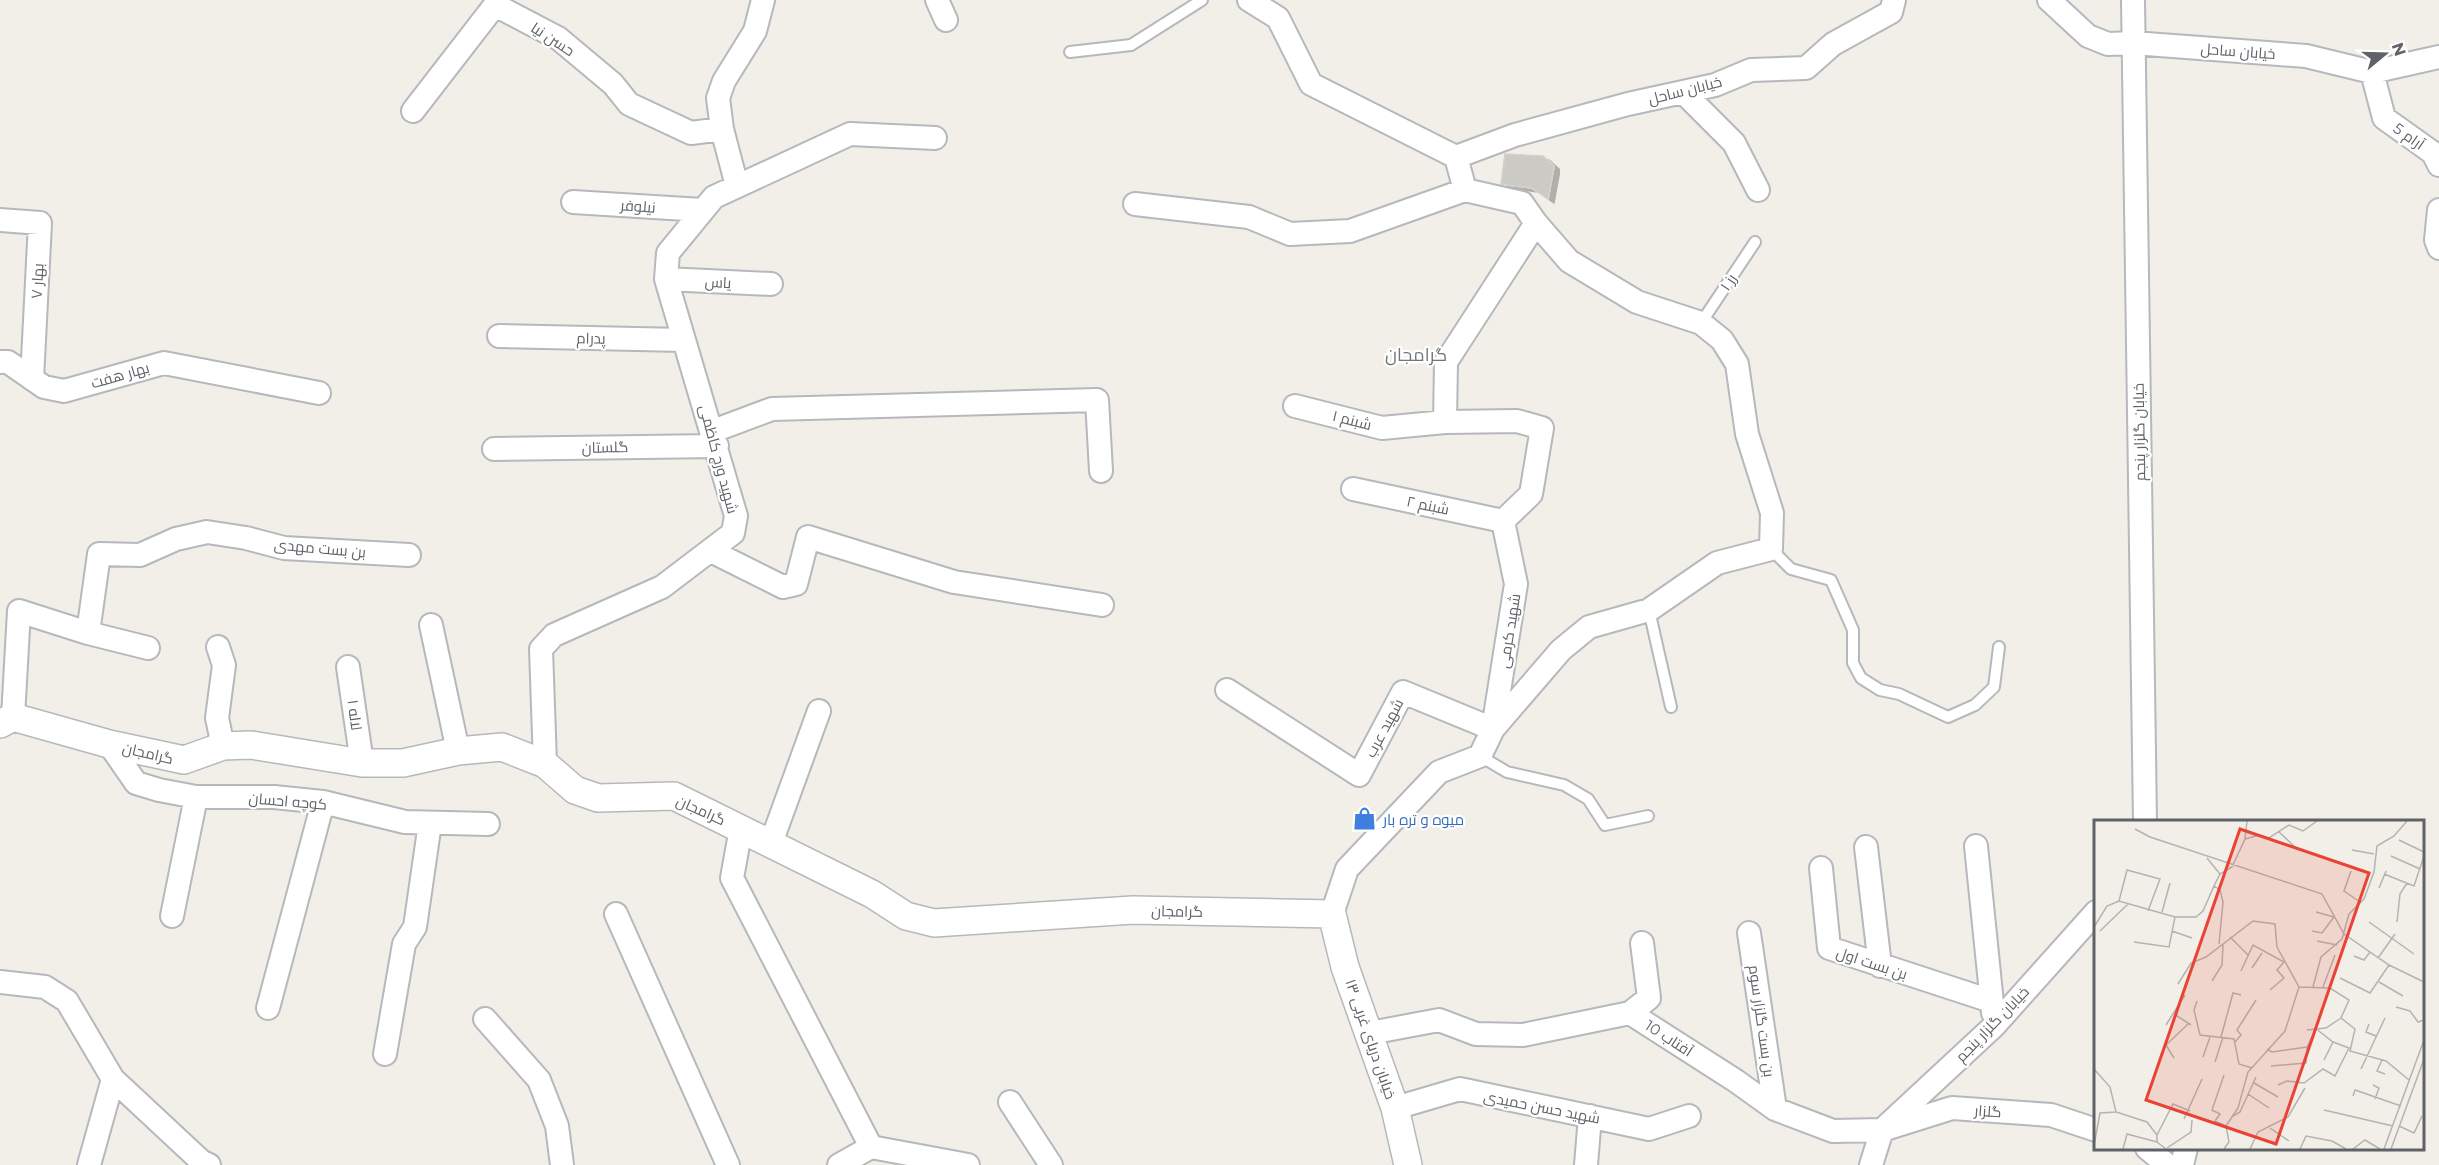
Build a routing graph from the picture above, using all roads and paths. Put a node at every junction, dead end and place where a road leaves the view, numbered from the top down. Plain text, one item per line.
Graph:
1 (763, 0) edge
2 (1202, 0) edge
3 (1249, 0) edge
4 (1894, 0) edge
5 (2049, 0) edge
6 (2133, 0) edge
7 (2133, 43) junction
8 (1070, 52) dead end
9 (2439, 57) edge
10 (2372, 72) junction
11 (1683, 92) junction
12 (413, 111) dead end
13 (722, 129) junction
14 (935, 138) dead end
15 (1456, 157) junction
16 (2439, 165) edge
17 (736, 186) junction
18 (1465, 190) junction
19 (1758, 190) dead end
20 (573, 202) dead end
21 (1135, 204) dead end
22 (702, 210) junction
23 (2439, 210) edge
24 (0, 220) edge
25 (1536, 223) junction
26 (1755, 242) dead end
27 (2439, 248) edge
28 (666, 279) junction
29 (771, 284) dead end
30 (1701, 323) junction
31 (499, 336) dead end
32 (683, 340) junction
33 (0, 362) edge
34 (32, 379) junction
35 (319, 393) dead end
36 (1294, 406) dead end
37 (1445, 422) junction
38 (715, 439) junction
39 (494, 449) dead end
40 (1101, 471) dead end
41 (1353, 489) dead end
42 (1503, 520) junction
43 (1771, 549) junction
44 (711, 551) junction
45 (409, 555) dead end
46 (1102, 605) dead end
47 (10, 608) edge
48 (1649, 610) junction
49 (431, 625) dead end
50 (88, 633) junction
51 (218, 647) dead end
52 (1999, 647) dead end
53 (148, 648) dead end
54 (348, 667) dead end
55 (1227, 690) dead end
56 (1671, 707) dead end
57 (819, 711) dead end
58 (6, 721) edge
59 (1493, 729) junction
60 (109, 744) junction
61 (223, 746) junction
62 (458, 751) junction
63 (1480, 756) junction
64 (362, 763) junction
65 (545, 764) junction
66 (196, 797) junction
67 (323, 802) junction
68 (1648, 816) dead end
69 (2145, 820) edge
70 (430, 823) junction
71 (488, 824) dead end
72 (741, 828) junction
73 (771, 843) junction
74 (1976, 846) dead end
75 (1866, 847) dead end
76 (1821, 868) dead end
77 (616, 914) dead end
78 (1332, 914) junction
79 (2094, 914) edge
80 (172, 916) dead end
81 (1749, 933) dead end
82 (1642, 943) dead end
83 (1881, 966) junction
84 (0, 982) edge
85 (1991, 1001) junction
86 (268, 1008) dead end
87 (1630, 1013) junction
88 (485, 1019) dead end
89 (1994, 1026) junction
90 (1370, 1033) junction
91 (385, 1054) dead end
92 (113, 1079) junction
93 (1010, 1102) dead end
94 (1395, 1108) junction
95 (1775, 1109) junction
96 (1590, 1116) junction
97 (1689, 1116) dead end
98 (2094, 1129) edge
99 (1882, 1130) junction
100 (871, 1147) junction
101 (2148, 1150) edge
102 (2186, 1150) edge
103 (1043, 1163) edge
104 (204, 1164) edge
105 (89, 1165) edge
106 (562, 1165) edge
107 (728, 1165) edge
108 (839, 1165) edge
109 (968, 1165) edge
110 (1408, 1165) edge
111 (1586, 1165) edge
112 (1871, 1165) edge
113 (2167, 1165) edge
114 (2182, 1165) edge

1 - 13 street
2 - 8 lane
3 - 15 street
4 - 11 street, خیابان ساحل
5 - 7 street, خیابان ساحل
6 - 7 street, خیابان گلزار پنجم
7 - 10 street, خیابان ساحل
7 - 69 street, خیابان گلزار پنجم
9 - 10 street, خیابان ساحل
10 - 16 street, آرام 5
11 - 15 street, خیابان ساحل
11 - 19 street
12 - 13 street, حسن نیا
13 - 17 street
14 - 17 street, شهید ورچ کاظمی
15 - 18 street
17 - 22 street, شهید ورچ کاظمی
18 - 21 street
18 - 25 street
20 - 22 street, نیلوفر
22 - 28 street, شهید ورچ کاظمی
23 - 27 street
24 - 34 street, بهار ۷
25 - 30 street
25 - 37 street
26 - 30 lane, رز ۱
28 - 29 street, یاس
28 - 32 street, شهید ورچ کاظمی
30 - 43 street
31 - 32 street, پدرام
32 - 38 street, شهید ورچ کاظمی
33 - 34 street, بهار هفت
34 - 35 street, بهار هفت
36 - 37 street, شبنم ۱
37 - 42 street
38 - 39 street, گلستان
38 - 40 street, گلستان
38 - 44 street, شهید ورچ کاظمی
41 - 42 street, شبنم ۲
42 - 59 street, شهید کرمی
43 - 48 street
43 - 52 lane
44 - 46 street
44 - 65 street, شهید ورچ کاظمی
45 - 50 street, بن بست مهدی
47 - 50 street
47 - 58 street
48 - 56 lane
48 - 59 street
49 - 62 street
50 - 53 street
51 - 61 street
54 - 64 street, لاله ۱
55 - 59 street, شهید عرب
57 - 73 street
58 - 60 street, گرامجان
59 - 63 street
60 - 61 street, گرامجان
60 - 66 street, کوچه احسان
61 - 64 street, گرامجان
62 - 64 street, گرامجان
62 - 65 street, گرامجان
63 - 68 lane
63 - 78 street
65 - 72 street, گرامجان
66 - 67 street, کوچه احسان
66 - 80 street
67 - 70 street, کوچه احسان
67 - 86 street
70 - 71 street, کوچه احسان
70 - 91 street
72 - 73 street, گرامجان
72 - 100 street
73 - 78 street, گرامجان
74 - 85 street
75 - 83 street
76 - 83 street, بن بست اول
77 - 107 street
78 - 90 street, خیابان دریای غربی ۱۳
79 - 89 street, خیابان گلزار پنجم
81 - 95 street, بن بست گلزار سوم
82 - 87 street
83 - 85 street, بن بست اول
84 - 92 street
85 - 89 street
87 - 90 street, آفتاب 10
87 - 95 street, آفتاب 10
88 - 106 street
89 - 99 street, خیابان گلزار پنجم
90 - 94 street, خیابان دریای غربی ۱۳
92 - 104 street
92 - 105 street
93 - 103 street
94 - 96 street, شهید حسن حمیدی
94 - 110 street, خیابان دریای غربی ۱۳
95 - 99 street, آفتاب 10
96 - 97 street, شهید حسن حمیدی
96 - 111 street
98 - 99 street, گلزار
99 - 112 street
100 - 108 street
100 - 109 street
101 - 113 street
102 - 114 street

